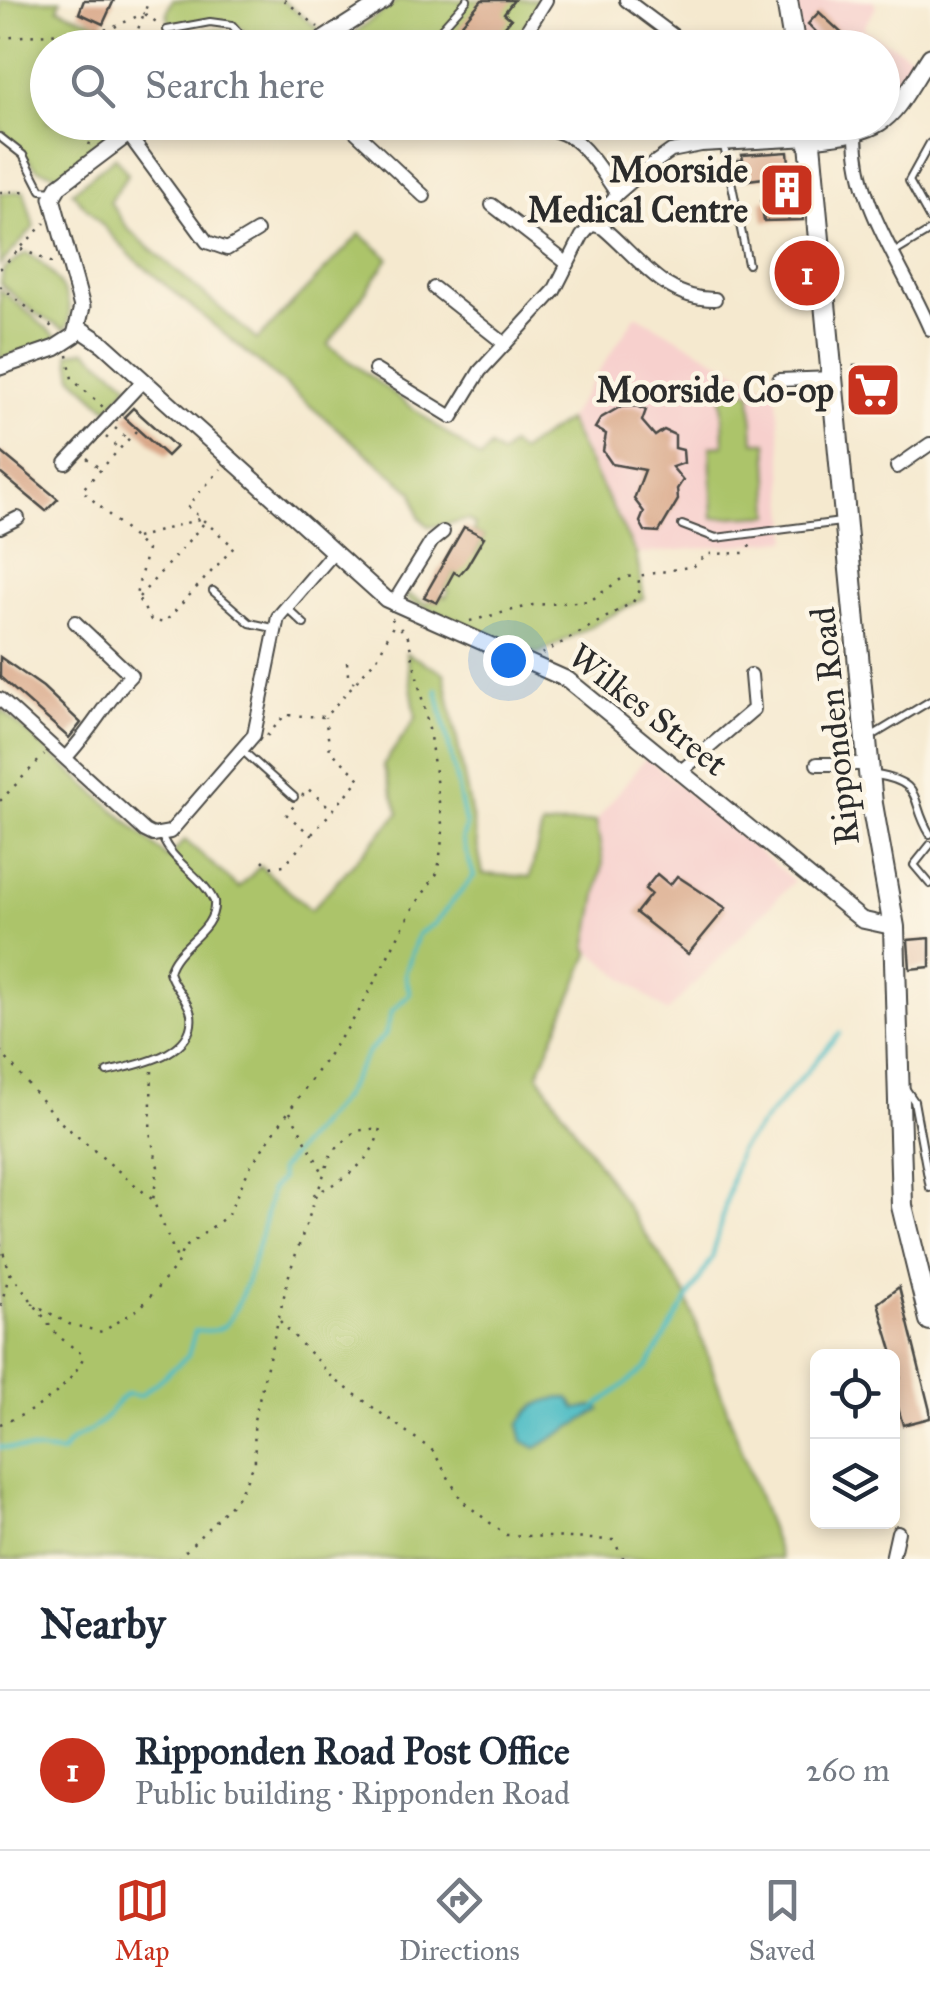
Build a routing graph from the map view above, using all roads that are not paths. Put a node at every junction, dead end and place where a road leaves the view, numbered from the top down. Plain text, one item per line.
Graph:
1 (384, 0) edge
2 (467, 0) edge
3 (546, 0) edge
4 (626, 0) edge
5 (786, 0) edge
6 (528, 28) joint
7 (168, 30) road end
8 (236, 30) edge
9 (340, 30) edge
10 (440, 30) edge
11 (530, 30) edge
12 (666, 30) edge
13 (792, 30) edge
14 (930, 56) edge
15 (900, 103) edge
16 (0, 136) edge
17 (120, 140) edge
18 (132, 140) edge
19 (364, 140) edge
20 (574, 140) edge
21 (723, 140) edge
22 (750, 140) edge
23 (811, 140) edge
24 (856, 140) edge
25 (930, 143) edge
26 (724, 144) junction
27 (48, 191) junction
28 (617, 194) junction
29 (424, 196) dead end
30 (492, 205) dead end
31 (930, 219) edge
32 (592, 224) junction
33 (257, 231) dead end
34 (930, 231) edge
35 (895, 252) junction
36 (568, 264) junction
37 (748, 264) dead end
38 (434, 288) dead end
39 (715, 299) dead end
40 (79, 328) junction
41 (930, 329) edge
42 (505, 344) junction
43 (0, 366) edge
44 (375, 370) dead end
45 (833, 378) junction
46 (780, 380) dead end
47 (143, 381) junction
48 (930, 444) edge
49 (66, 463) dead end
50 (896, 467) dead end
51 (18, 518) dead end
52 (846, 522) junction
53 (682, 525) dead end
54 (0, 527) edge
55 (443, 532) dead end
56 (332, 553) junction
57 (213, 591) dead end
58 (392, 604) junction
59 (285, 606) junction
60 (75, 622) dead end
61 (304, 624) dead end
62 (275, 628) junction
63 (751, 675) dead end
64 (0, 698) edge
65 (930, 701) edge
66 (866, 738) junction
67 (243, 751) junction
68 (66, 758) junction
69 (817, 764) dead end
70 (869, 769) junction
71 (680, 772) junction
72 (294, 797) dead end
73 (930, 834) edge
74 (161, 835) junction
75 (930, 845) edge
76 (930, 884) edge
77 (894, 926) junction
78 (107, 1072) dead end
79 (895, 1076) junction
80 (930, 1188) edge
81 (930, 1320) edge
82 (898, 1532) dead end
83 (892, 1559) edge

1 - 9 street
2 - 10 lane
3 - 6 street
4 - 12 street
5 - 13 main road
6 - 11 lane
7 - 8 lane
14 - 15 street
16 - 27 lane
17 - 27 street
18 - 33 street
19 - 29 street
20 - 28 street
21 - 26 street
22 - 26 street
23 - 45 main road, Ripponden Road
24 - 35 street
25 - 31 lane
26 - 28 street
26 - 37 lane
27 - 40 street
28 - 32 street
30 - 36 street
32 - 36 street
32 - 39 street
34 - 35 lane
35 - 41 street
36 - 42 street
38 - 42 street
40 - 43 street
40 - 47 street, Wilkes Street
42 - 44 street
45 - 46 street
45 - 52 main road, Ripponden Road
47 - 49 street
47 - 56 street, Wilkes Street
48 - 50 street
51 - 54 street
52 - 53 lane
52 - 66 main road, Ripponden Road
55 - 58 street
56 - 58 street, Wilkes Street
56 - 59 street
57 - 62 lane
58 - 71 street, Wilkes Street
59 - 61 lane
59 - 62 street
60 - 68 street
62 - 67 street
63 - 71 street
64 - 68 street
65 - 66 lane
66 - 70 main road, Ripponden Road
67 - 72 lane
67 - 74 street
68 - 74 street
69 - 70 street
70 - 73 lane
70 - 77 main road, Ripponden Road
71 - 77 street, Wilkes Street
74 - 78 lane
75 - 76 lane
77 - 79 main road, Ripponden Road
79 - 80 lane
79 - 81 main road, Ripponden Road
82 - 83 street

